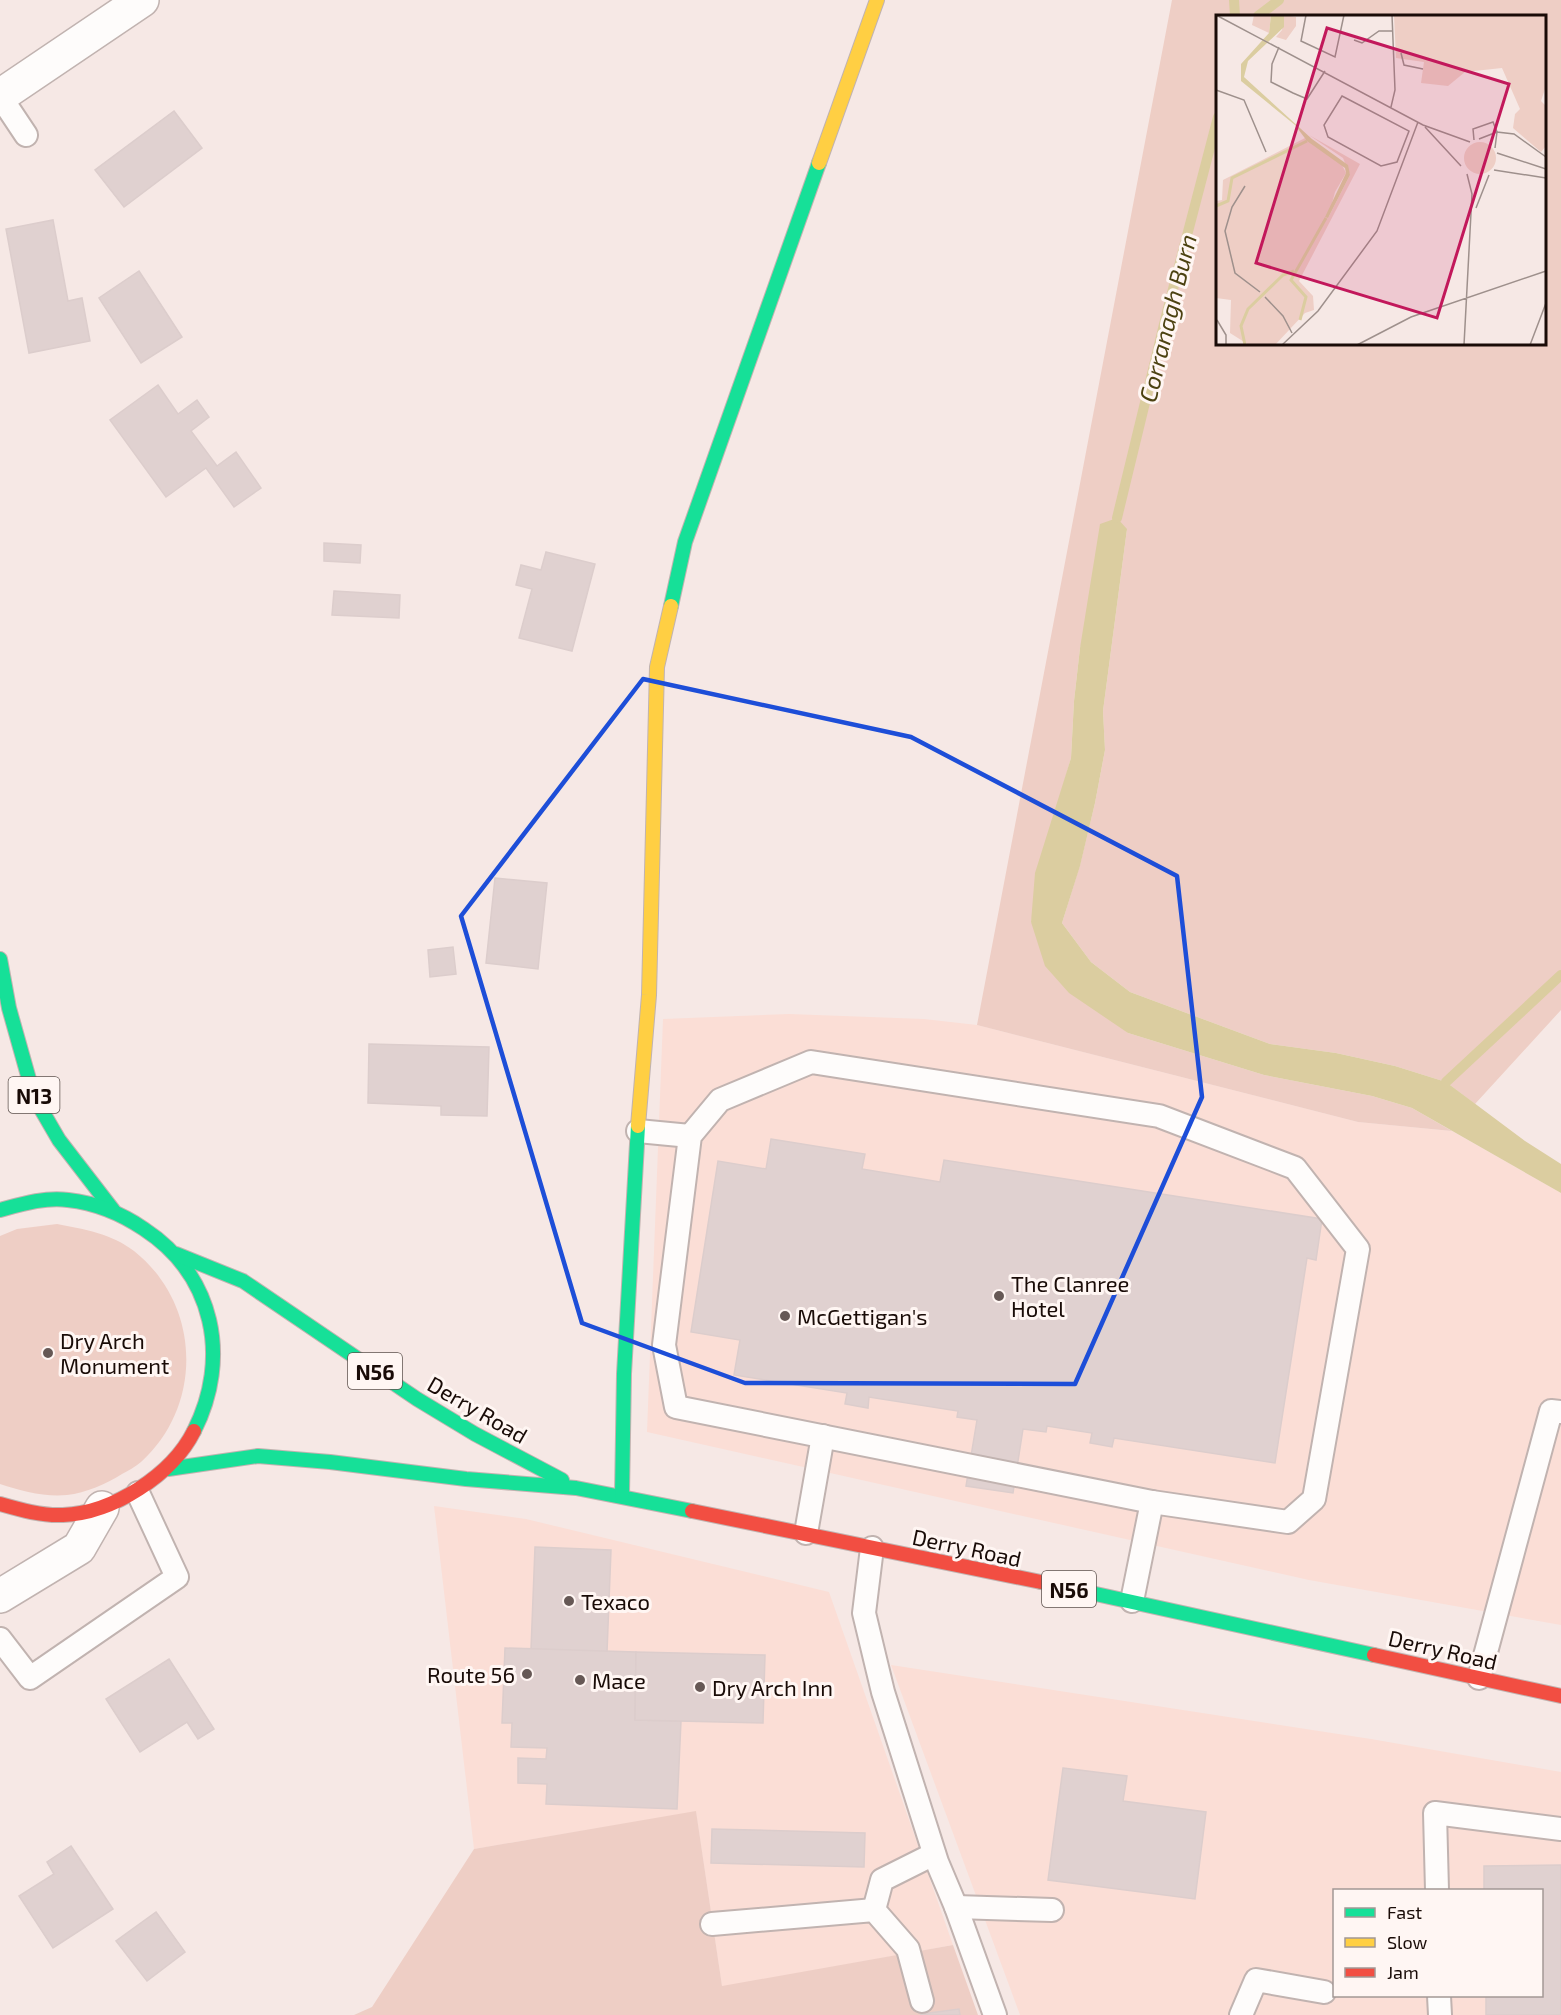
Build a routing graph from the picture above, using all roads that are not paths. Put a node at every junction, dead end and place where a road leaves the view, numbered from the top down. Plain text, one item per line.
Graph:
1 (142, 0) edge
2 (877, 0) edge
3 (0, 96) edge
4 (27, 135) dead end
5 (0, 959) edge
6 (638, 1131) junction
7 (690, 1136) junction
8 (0, 1210) edge
9 (113, 1210) junction
10 (176, 1254) junction
11 (1561, 1412) edge
12 (823, 1437) junction
13 (168, 1469) junction
14 (576, 1488) junction
15 (138, 1493) junction
16 (622, 1496) junction
17 (1152, 1502) junction
18 (0, 1504) edge
19 (102, 1508) junction
20 (806, 1533) junction
21 (872, 1548) junction
22 (0, 1596) edge
23 (1132, 1602) junction
24 (0, 1639) edge
25 (1479, 1678) junction
26 (1561, 1696) edge
27 (1561, 1829) edge
28 (934, 1854) junction
29 (1437, 1889) edge
30 (956, 1907) junction
31 (874, 1910) junction
32 (1052, 1910) dead end
33 (712, 1924) dead end
34 (1324, 1992) dead end
35 (1439, 1997) edge
36 (922, 2001) dead end
37 (995, 2015) edge
38 (1241, 2015) edge
39 (1440, 2015) edge

1 - 3 street
2 - 6 main road
3 - 4 lane
5 - 9 main road, N13
6 - 7 lane
6 - 16 main road
7 - 12 lane
7 - 17 lane
8 - 9 main road, N13
9 - 10 main road, N13
10 - 13 main road, N13
10 - 14 main road, Derry Road / N56
11 - 25 lane
12 - 17 lane
12 - 20 lane
13 - 14 main road, Derry Road / N56
13 - 15 main road, N13
14 - 16 main road, Derry Road / N56
15 - 19 main road, N13
15 - 24 lane
16 - 20 main road, Derry Road / N56
17 - 23 lane
18 - 19 main road, N13
19 - 22 street
20 - 21 main road, Derry Road / N56
21 - 23 main road, Derry Road / N56
21 - 28 lane
23 - 25 main road, Derry Road / N56
25 - 26 main road, Derry Road / N56
27 - 29 lane
28 - 30 lane
28 - 31 lane
30 - 32 lane
30 - 37 lane
31 - 33 lane
31 - 36 lane
34 - 38 lane
35 - 39 lane

